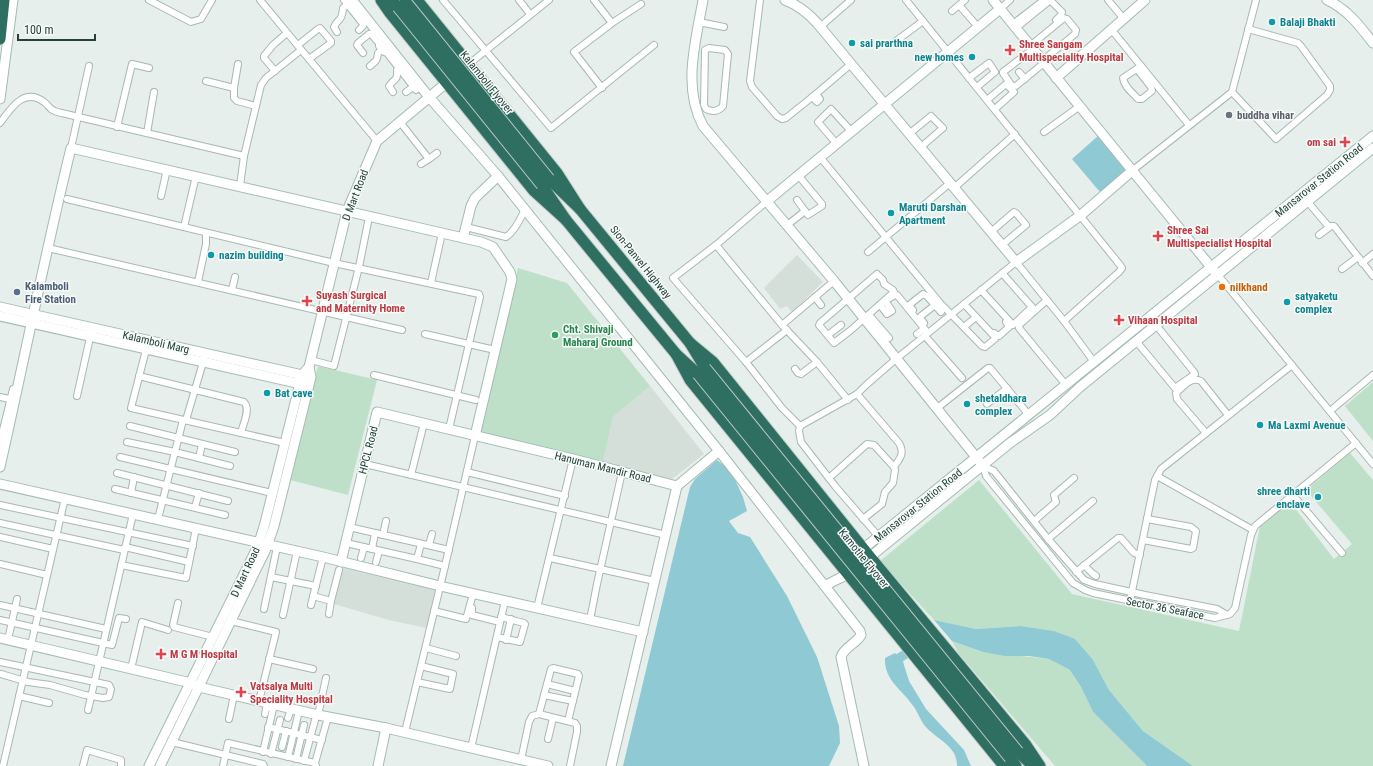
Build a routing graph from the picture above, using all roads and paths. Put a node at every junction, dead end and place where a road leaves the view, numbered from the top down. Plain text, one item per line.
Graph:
1 (4, 0) edge
2 (13, 0) edge
3 (149, 0) edge
4 (212, 0) edge
5 (260, 0) edge
6 (381, 0) edge
7 (417, 0) edge
8 (443, 0) edge
9 (519, 0) edge
10 (548, 0) edge
11 (594, 0) edge
12 (703, 0) edge
13 (760, 0) edge
14 (785, 0) edge
15 (851, 0) edge
16 (906, 0) edge
17 (965, 0) edge
18 (993, 0) edge
19 (1010, 0) edge
20 (1044, 0) edge
21 (1108, 0) edge
22 (1145, 0) edge
23 (1256, 0) edge
24 (349, 1) edge
25 (1333, 1) edge
26 (399, 2) edge
27 (959, 3) edge
28 (641, 4) dead end
29 (1000, 9) junction
30 (951, 10) dead end
31 (530, 14) junction
32 (1124, 18) junction
33 (923, 21) junction
34 (699, 22) junction
35 (612, 24) junction
36 (820, 26) junction
37 (1014, 26) junction
38 (978, 27) junction
39 (724, 28) dead end
40 (1111, 29) junction
41 (1248, 29) junction
42 (359, 30) dead end
43 (287, 32) junction
44 (337, 32) dead end
45 (0, 39) edge
46 (896, 41) dead end
47 (1373, 43) edge
48 (654, 46) dead end
49 (695, 46) junction
50 (1031, 46) junction
51 (714, 47) dead end
52 (300, 48) junction
53 (385, 48) junction
54 (485, 51) junction
55 (948, 52) junction
56 (363, 53) dead end
57 (309, 59) junction
58 (1043, 62) junction
59 (238, 64) dead end
60 (469, 64) junction
61 (852, 64) junction
62 (89, 66) dead end
63 (370, 66) dead end
64 (402, 67) junction
65 (149, 68) dead end
66 (1139, 68) junction
67 (275, 71) junction
68 (1019, 72) dead end
69 (970, 78) junction
70 (1056, 78) junction
71 (1025, 79) junction
72 (206, 81) dead end
73 (446, 83) junction
74 (1005, 83) dead end
75 (977, 87) junction
76 (234, 88) junction
77 (602, 88) junction
78 (154, 92) dead end
79 (393, 92) dead end
80 (406, 92) dead end
81 (1232, 92) junction
82 (429, 97) junction
83 (987, 99) junction
84 (0, 100) edge
85 (704, 103) junction
86 (884, 104) junction
87 (256, 106) junction
88 (1080, 106) junction
89 (695, 108) junction
90 (995, 109) junction
91 (78, 117) junction
92 (400, 122) junction
93 (0, 123) edge
94 (1189, 125) junction
95 (117, 127) junction
96 (851, 131) junction
97 (1044, 132) dead end
98 (147, 133) junction
99 (909, 134) junction
100 (1015, 134) junction
101 (1373, 136) edge
102 (377, 141) junction
103 (836, 143) junction
104 (920, 147) junction
105 (71, 148) junction
106 (1373, 148) edge
107 (437, 153) dead end
108 (244, 156) junction
109 (820, 157) junction
110 (429, 159) junction
111 (421, 164) dead end
112 (167, 169) junction
113 (1133, 170) junction
114 (798, 175) junction
115 (196, 176) junction
116 (498, 176) junction
117 (546, 182) junction
118 (952, 185) junction
119 (240, 186) junction
120 (1310, 195) junction
121 (161, 196) dead end
122 (67, 199) dead end
123 (796, 200) dead end
124 (766, 202) junction
125 (580, 208) junction
126 (525, 209) junction
127 (347, 211) junction
128 (805, 211) junction
129 (1081, 215) junction
130 (369, 216) junction
131 (566, 220) junction
132 (786, 226) junction
133 (184, 227) junction
134 (466, 227) junction
135 (1329, 228) junction
136 (991, 232) junction
137 (206, 233) junction
138 (442, 233) junction
139 (1319, 235) dead end
140 (886, 237) junction
141 (463, 238) junction
142 (716, 245) junction
143 (1002, 246) junction
144 (48, 248) junction
145 (868, 252) dead end
146 (1373, 254) edge
147 (1360, 260) junction
148 (1016, 262) junction
149 (334, 263) junction
150 (358, 267) junction
151 (1342, 269) dead end
152 (1215, 271) junction
153 (1002, 273) junction
154 (1373, 276) edge
155 (235, 277) dead end
156 (834, 281) junction
157 (198, 282) junction
158 (431, 283) junction
159 (232, 290) junction
160 (980, 291) junction
161 (815, 297) junction
162 (848, 300) junction
163 (1047, 300) junction
164 (938, 303) junction
165 (965, 303) junction
166 (821, 305) dead end
167 (0, 307) edge
168 (323, 311) junction
169 (910, 311) junction
170 (941, 312) dead end
171 (951, 314) junction
172 (0, 316) edge
173 (346, 316) junction
174 (904, 316) dead end
175 (918, 316) dead end
176 (976, 317) junction
177 (866, 318) junction
178 (33, 319) junction
179 (1064, 321) junction
180 (841, 325) dead end
181 (1156, 325) junction
182 (784, 327) junction
183 (964, 327) junction
184 (402, 330) dead end
185 (92, 332) junction
186 (927, 332) junction
187 (884, 333) junction
188 (425, 334) dead end
189 (917, 334) dead end
190 (828, 335) junction
191 (889, 338) dead end
192 (1136, 341) junction
193 (690, 343) junction
194 (469, 344) junction
195 (147, 345) junction
196 (495, 350) junction
197 (676, 354) junction
198 (205, 358) junction
199 (896, 359) junction
200 (1097, 360) junction
201 (746, 362) junction
202 (817, 362) junction
203 (310, 363) junction
204 (1292, 365) junction
205 (1107, 366) junction
206 (795, 369) dead end
207 (701, 371) junction
208 (374, 375) dead end
209 (1373, 375) edge
210 (139, 376) junction
211 (962, 378) dead end
212 (306, 381) junction
213 (1066, 385) junction
214 (1007, 388) junction
215 (13, 389) dead end
216 (195, 389) junction
217 (857, 394) junction
218 (77, 396) dead end
219 (457, 396) junction
220 (0, 397) edge
221 (13, 400) junction
222 (476, 400) dead end
223 (848, 400) junction
224 (987, 404) dead end
225 (936, 409) junction
226 (1330, 411) junction
227 (1029, 415) junction
228 (1228, 415) junction
229 (185, 420) junction
230 (424, 423) junction
231 (130, 426) dead end
232 (800, 426) junction
233 (449, 430) junction
234 (3, 432) edge
235 (1206, 432) junction
236 (241, 433) junction
237 (475, 436) junction
238 (179, 437) junction
239 (0, 442) edge
240 (127, 442) dead end
241 (285, 443) junction
242 (202, 444) junction
243 (1356, 444) junction
244 (719, 450) junction
245 (175, 452) junction
246 (235, 452) dead end
247 (120, 457) dead end
248 (199, 458) junction
249 (976, 458) junction
250 (573, 459) junction
251 (1, 461) edge
252 (365, 464) junction
253 (1373, 464) edge
254 (230, 466) dead end
255 (983, 466) junction
256 (894, 467) junction
257 (171, 469) junction
258 (467, 472) junction
259 (622, 472) junction
260 (117, 473) dead end
261 (411, 475) junction
262 (1157, 476) junction
263 (134, 477) junction
264 (829, 478) junction
265 (1074, 478) dead end
266 (281, 479) junction
267 (0, 484) edge
268 (167, 485) junction
269 (677, 486) junction
270 (464, 488) junction
271 (115, 489) dead end
272 (131, 493) junction
273 (199, 493) junction
274 (272, 493) junction
275 (1293, 495) junction
276 (564, 496) junction
277 (65, 498) junction
278 (163, 500) junction
279 (228, 501) dead end
280 (1093, 502) dead end
281 (0, 505) edge
282 (195, 507) junction
283 (561, 511) junction
284 (133, 514) junction
285 (225, 515) dead end
286 (60, 517) junction
287 (158, 519) junction
288 (863, 519) junction
289 (1147, 519) junction
290 (386, 521) dead end
291 (1034, 521) junction
292 (611, 522) junction
293 (0, 523) edge
294 (349, 527) junction
295 (196, 528) junction
296 (1253, 530) junction
297 (128, 533) junction
298 (375, 533) junction
299 (432, 534) dead end
300 (56, 535) junction
301 (383, 535) junction
302 (666, 535) junction
303 (0, 537) edge
304 (879, 537) junction
305 (1048, 539) junction
306 (1143, 542) junction
307 (346, 543) junction
308 (263, 544) junction
309 (421, 544) junction
310 (192, 546) junction
311 (430, 546) junction
312 (277, 547) junction
313 (364, 547) junction
314 (53, 549) junction
315 (125, 549) junction
316 (372, 549) junction
317 (379, 550) junction
318 (449, 550) junction
319 (297, 551) junction
320 (1188, 552) dead end
321 (867, 553) junction
322 (1342, 553) dead end
323 (1140, 555) junction
324 (323, 557) junction
325 (361, 558) dead end
326 (550, 558) junction
327 (418, 559) junction
328 (189, 562) junction
329 (376, 562) dead end
330 (0, 564) edge
331 (121, 565) junction
332 (1084, 565) junction
333 (340, 566) junction
334 (446, 566) junction
335 (600, 569) junction
336 (844, 571) junction
337 (1076, 572) junction
338 (47, 574) junction
339 (1096, 576) dead end
340 (271, 577) junction
341 (290, 581) junction
342 (655, 582) junction
343 (316, 586) junction
344 (440, 586) junction
345 (826, 586) junction
346 (1132, 592) junction
347 (474, 594) junction
348 (313, 596) junction
349 (18, 599) dead end
350 (331, 601) junction
351 (505, 601) junction
352 (1130, 601) junction
353 (178, 603) dead end
354 (0, 605) edge
355 (311, 605) dead end
356 (15, 608) junction
357 (537, 608) junction
358 (264, 609) dead end
359 (434, 611) junction
360 (38, 614) junction
361 (329, 614) dead end
362 (283, 615) dead end
363 (1227, 615) junction
364 (126, 619) dead end
365 (0, 620) edge
366 (501, 620) junction
367 (511, 620) junction
368 (590, 620) junction
369 (231, 621) junction
370 (12, 622) junction
371 (35, 628) junction
372 (106, 629) junction
373 (168, 630) dead end
374 (643, 632) junction
375 (9, 634) dead end
376 (214, 637) junction
377 (497, 637) junction
378 (0, 638) edge
379 (506, 640) junction
380 (103, 644) junction
381 (31, 646) junction
382 (426, 648) junction
383 (456, 656) dead end
384 (269, 659) junction
385 (99, 661) junction
386 (0, 662) edge
387 (421, 666) junction
388 (26, 668) junction
389 (131, 669) junction
390 (312, 669) dead end
391 (1, 674) dead end
392 (326, 678) dead end
393 (23, 680) junction
394 (94, 682) junction
395 (417, 682) junction
396 (190, 683) junction
397 (547, 684) junction
398 (199, 687) junction
399 (575, 690) junction
400 (544, 694) junction
401 (234, 695) junction
402 (19, 696) junction
403 (91, 696) junction
404 (573, 701) junction
405 (49, 703) dead end
406 (264, 704) junction
407 (88, 710) dead end
408 (289, 713) junction
409 (265, 714) dead end
410 (539, 714) junction
411 (328, 717) junction
412 (316, 718) junction
413 (553, 718) junction
414 (229, 719) dead end
415 (568, 721) junction
416 (268, 727) junction
417 (386, 728) junction
418 (278, 729) junction
419 (286, 731) junction
420 (405, 732) junction
421 (294, 733) junction
422 (302, 735) junction
423 (310, 737) junction
424 (548, 739) dead end
425 (322, 740) junction
426 (172, 742) junction
427 (282, 747) dead end
428 (470, 748) junction
429 (263, 752) junction
430 (271, 754) junction
431 (225, 755) junction
432 (288, 757) junction
433 (296, 759) junction
434 (521, 760) junction
435 (1012, 760) edge
436 (304, 761) junction
437 (316, 765) edge
438 (3, 766) edge
439 (83, 766) edge
440 (121, 766) edge
441 (149, 766) edge
442 (160, 766) edge
443 (222, 766) edge
444 (264, 766) edge
445 (378, 766) edge
446 (548, 766) edge
447 (570, 766) edge
448 (611, 766) edge
449 (864, 766) edge
450 (1033, 766) edge
451 (1040, 766) edge

1 - 45 highway
2 - 84 street
3 - 4 street
5 - 43 street
6 - 73 highway
7 - 60 highway
8 - 54 street
9 - 31 street
10 - 31 street
11 - 35 street
12 - 34 street
13 - 61 street
14 - 36 street
15 - 36 street
16 - 33 street
17 - 27 street
18 - 29 street
19 - 29 street
20 - 37 street
21 - 32 street
22 - 32 street
23 - 41 street
24 - 42 street
24 - 44 street
24 - 53 street
25 - 47 street
26 - 117 highway, Kalamboli Flyover, bridge
27 - 30 street
27 - 38 street
28 - 35 street
29 - 37 street
29 - 38 street
31 - 54 street
32 - 40 street
33 - 46 street
33 - 55 street
34 - 39 street
34 - 49 street
35 - 77 street
36 - 61 street
37 - 50 street
37 - 50 street
38 - 55 street
40 - 66 street
40 - 70 street
41 - 81 street
41 - 81 street
43 - 52 street
43 - 67 street
48 - 77 street
49 - 51 street
49 - 89 street
50 - 58 street
50 - 58 street
50 - 71 street
52 - 57 street
52 - 57 street
52 - 67 street
53 - 56 street
53 - 63 street
53 - 64 street
54 - 60 street
54 - 77 street
55 - 69 street
55 - 86 street
57 - 102 street
58 - 70 street
58 - 71 street
59 - 76 street
60 - 73 street, D Mart Road
60 - 125 highway
61 - 86 street
62 - 91 street
64 - 79 street
64 - 80 street
64 - 82 street
65 - 95 street
66 - 66 street
66 - 94 street
67 - 87 street
68 - 71 street
69 - 75 street
69 - 75 street
70 - 88 street
72 - 76 street
73 - 82 street, D Mart Road
73 - 131 highway
74 - 83 street
75 - 83 street
76 - 87 street
78 - 98 street
81 - 94 street
82 - 92 street, D Mart Road
82 - 116 street
83 - 90 street
83 - 90 street
85 - 85 street
85 - 89 street
86 - 96 street
86 - 99 street
87 - 108 street
88 - 97 street
88 - 113 street
89 - 124 street
90 - 100 street
91 - 93 street
91 - 95 street
91 - 105 street
92 - 102 street, D Mart Road
92 - 110 street
94 - 113 street
95 - 98 street
96 - 103 street
96 - 103 street
98 - 108 street
99 - 104 street
99 - 104 street
100 - 118 street
100 - 129 street
101 - 120 street, Mansarovar Station Road
102 - 127 street, D Mart Road
103 - 109 street
104 - 118 street
105 - 112 street
105 - 144 street
106 - 120 street, Mansarovar Station Road
107 - 110 street
108 - 119 street
109 - 114 street
109 - 140 street
110 - 111 street
112 - 115 street
112 - 121 street
113 - 129 street
113 - 152 street
114 - 124 street
114 - 128 street
115 - 119 street
115 - 133 street
116 - 126 street
116 - 134 street
117 - 125 highway, Sion-Panvel Highway
117 - 131 highway
118 - 136 street
118 - 140 street
119 - 127 street
120 - 135 street
120 - 152 street, Mansarovar Station Road
120 - 152 street, Mansarovar Station Road
122 - 133 street
123 - 128 street
124 - 132 street
124 - 142 street
125 - 193 highway, Sion-Panvel Highway
126 - 134 street
126 - 244 street
127 - 130 street
127 - 149 street, D Mart Road
128 - 132 street
129 - 148 street
129 - 179 street
130 - 138 street
130 - 150 street
131 - 197 highway
132 - 156 street
133 - 137 street
134 - 141 street
135 - 139 street
135 - 147 street
136 - 143 street
136 - 143 street
137 - 149 street
137 - 157 street
138 - 141 street
138 - 158 street
140 - 145 street
140 - 164 street
141 - 196 street
142 - 182 street
142 - 201 street
143 - 148 street
144 - 157 street
144 - 178 street
146 - 147 street
147 - 151 street
147 - 154 street
148 - 153 street
148 - 163 street
149 - 150 street
149 - 168 street, D Mart Road
150 - 158 street
150 - 173 street
152 - 181 street, Mansarovar Station Road
152 - 200 street, Mansarovar Station Road
152 - 204 street
153 - 160 street
153 - 160 street
155 - 159 street
156 - 161 street
156 - 162 street
157 - 159 street
158 - 194 street
159 - 168 street
160 - 165 street
160 - 165 street
161 - 166 street
161 - 182 street
162 - 177 street
162 - 177 street
162 - 190 street
163 - 179 street
163 - 213 street
164 - 170 street
164 - 171 street
164 - 175 street
164 - 186 street
165 - 171 street
165 - 176 street
167 - 178 street, Kalamboli Marg
168 - 173 street
168 - 203 street, D Mart Road
169 - 174 street
169 - 177 street
169 - 186 street
171 - 183 street
171 - 186 street
172 - 178 street, Kalamboli Marg
173 - 184 street
173 - 203 street
176 - 183 street
176 - 183 street
177 - 187 street
177 - 190 street
178 - 185 street, Kalamboli Marg
178 - 221 street
179 - 200 street
180 - 190 street
181 - 192 street, Mansarovar Station Road
181 - 192 street
182 - 201 street
182 - 202 street
185 - 195 street, Kalamboli Marg
185 - 218 street
186 - 189 street
186 - 199 street
186 - 211 street
187 - 191 street
187 - 199 street
188 - 194 street
192 - 205 street, Mansarovar Station Road
193 - 207 highway, Sion-Panvel Highway
193 - 321 highway
194 - 196 street
194 - 219 street
195 - 198 street, Kalamboli Marg
195 - 210 street
196 - 237 street
197 - 207 highway
197 - 336 highway
198 - 212 street, Kalamboli Marg
198 - 216 street
199 - 217 street
199 - 225 street
200 - 205 street
200 - 213 street, Mansarovar Station Road
201 - 232 street
202 - 206 street
202 - 223 street
203 - 212 street, D Mart Road
204 - 226 street
204 - 228 street
205 - 255 street, Mansarovar Station Road
207 - 435 highway, Kamothe Flyover, bridge
208 - 219 street
209 - 226 street
210 - 216 street
210 - 229 street
212 - 241 street, D Mart Road
212 - 266 street, D Mart Road
213 - 227 street, Mansarovar Station Road
214 - 224 street
214 - 225 street
214 - 227 street
215 - 221 street
216 - 229 street
216 - 236 street
217 - 223 street
217 - 256 street
219 - 222 street
219 - 233 street
220 - 221 street
221 - 234 street
223 - 232 street
225 - 249 street
226 - 243 street
227 - 249 street, Mansarovar Station Road
228 - 235 street
228 - 235 street
229 - 236 street
229 - 238 street
230 - 233 street, HPCL Road
230 - 252 street, HPCL Road
230 - 261 street
231 - 238 street
232 - 264 street
233 - 237 street, HPCL Road
234 - 239 street
234 - 251 street
235 - 262 street
236 - 241 street
237 - 250 street, Hanuman Mandir Road
237 - 258 street
238 - 242 street
238 - 245 street
240 - 245 street
241 - 266 street, D Mart Road
242 - 246 street
242 - 248 street
243 - 253 street
243 - 275 street
244 - 269 street
244 - 345 street
245 - 248 street
245 - 257 street
247 - 257 street
248 - 254 street
249 - 255 street
249 - 304 street, Mansarovar Station Road
250 - 259 street, Hanuman Mandir Road
250 - 276 street
252 - 261 street
252 - 294 street, HPCL Road
255 - 291 street, Sector 36 Seaface
255 - 321 street, Mansarovar Station Road
255 - 352 street, Sector 36 Seaface
256 - 264 street
256 - 288 street
257 - 268 street
257 - 274 street
258 - 270 street
258 - 276 street
259 - 269 street, Hanuman Mandir Road
259 - 292 street
260 - 263 street
261 - 270 street
262 - 289 street
262 - 296 street
263 - 268 street
263 - 272 street
264 - 288 street
265 - 291 street
266 - 274 street, D Mart Road
266 - 308 street, D Mart Road
267 - 277 street
268 - 273 street
268 - 278 street
269 - 302 street
270 - 283 street
270 - 318 street
271 - 272 street
272 - 278 street
273 - 279 street
273 - 282 street
274 - 308 street, D Mart Road
275 - 296 street
275 - 322 street
276 - 283 street
277 - 284 street
277 - 286 street
278 - 282 street
278 - 287 street
280 - 305 street
281 - 286 street
282 - 285 street
283 - 292 street
283 - 326 street
284 - 287 street
284 - 297 street
286 - 297 street
286 - 300 street
287 - 295 street
288 - 304 street
289 - 306 street
289 - 306 street
290 - 301 street
291 - 305 street, Sector 36 Seaface
292 - 302 street
292 - 335 street
293 - 300 street
294 - 298 street
294 - 307 street, HPCL Road
295 - 308 street
295 - 310 street
296 - 363 street
297 - 310 street
297 - 315 street
298 - 301 street
298 - 316 street
299 - 311 street
300 - 314 street
300 - 315 street
301 - 309 street
302 - 342 street
303 - 314 street
304 - 321 street, Mansarovar Station Road
305 - 337 street, Sector 36 Seaface
306 - 320 street
306 - 323 street
307 - 313 street
307 - 333 street, HPCL Road
308 - 312 street
308 - 369 street, D Mart Road
308 - 376 street, D Mart Road
309 - 311 street
309 - 327 street
310 - 328 street
311 - 318 street
312 - 319 street
312 - 340 street
313 - 316 street
313 - 325 street
314 - 338 street
315 - 328 street
315 - 331 street
316 - 317 street
317 - 327 street
317 - 329 street
318 - 334 street
319 - 324 street
319 - 341 street
321 - 336 street, Mansarovar Station Road
321 - 451 highway
323 - 332 street
323 - 346 street
324 - 333 street
324 - 343 street
326 - 335 street
326 - 357 street
327 - 334 street
328 - 331 street
330 - 338 street
331 - 372 street
332 - 337 street
332 - 339 street
333 - 344 street
333 - 350 street
334 - 344 street
335 - 342 street
335 - 368 street
336 - 345 street, Mansarovar Station Road
336 - 435 highway
337 - 346 street, Sector 36 Seaface
338 - 360 street
340 - 341 street
340 - 358 street
341 - 343 street
341 - 362 street
342 - 374 street
343 - 348 street
344 - 347 street
344 - 359 street
345 - 449 street
346 - 352 street
346 - 363 street, Sector 36 Seaface
347 - 351 street
347 - 359 street
347 - 366 street
348 - 350 street
348 - 355 street
349 - 356 street
350 - 361 street
351 - 357 street
351 - 366 street
352 - 363 street, Sector 36 Seaface
353 - 376 street
354 - 356 street
356 - 360 street
356 - 370 street
357 - 368 street
359 - 382 street
360 - 371 street
360 - 372 street
364 - 380 street
365 - 370 street
366 - 367 street
366 - 377 street
367 - 379 street
367 - 379 street
368 - 374 street
369 - 384 street
369 - 398 street, D Mart Road
370 - 371 street
370 - 375 street
371 - 380 street
371 - 381 street
372 - 380 street
373 - 389 street
374 - 448 street
376 - 396 street, D Mart Road
377 - 379 street
377 - 428 street
378 - 381 street
380 - 385 street
381 - 385 street
381 - 388 street
382 - 383 street
382 - 387 street
384 - 390 street
384 - 406 street
385 - 389 street
385 - 394 street
386 - 388 street
387 - 395 street
387 - 395 street
388 - 393 street
388 - 394 street
389 - 396 street
391 - 393 street
392 - 412 street
393 - 402 street
393 - 403 street
394 - 403 street
394 - 403 street
395 - 420 street
396 - 398 street
396 - 441 street, D Mart Road
397 - 399 street
397 - 399 street
397 - 400 street
398 - 401 street
398 - 426 street, D Mart Road
399 - 404 street
400 - 404 street
400 - 410 street
401 - 406 street
401 - 414 street
402 - 405 street
402 - 438 street
403 - 407 street
404 - 415 street
406 - 408 street
406 - 409 street
406 - 416 street
408 - 412 street
408 - 418 street
408 - 421 street
408 - 422 street
410 - 413 street
410 - 434 street
411 - 412 street
411 - 417 street
411 - 425 street
412 - 423 street
413 - 415 street
413 - 424 street
415 - 447 street
416 - 418 street
416 - 429 street
417 - 420 street
417 - 445 street
418 - 419 street
418 - 430 street
419 - 421 street
419 - 427 street
420 - 428 street
421 - 422 street
421 - 432 street
422 - 423 street
422 - 433 street
423 - 425 street
423 - 436 street
425 - 437 street
426 - 431 street
426 - 442 street, D Mart Road
428 - 434 street
429 - 430 street
429 - 431 street
430 - 432 street
431 - 443 street
431 - 444 street
432 - 433 street
433 - 436 street
434 - 446 street
435 - 450 highway
436 - 437 street
439 - 440 street

